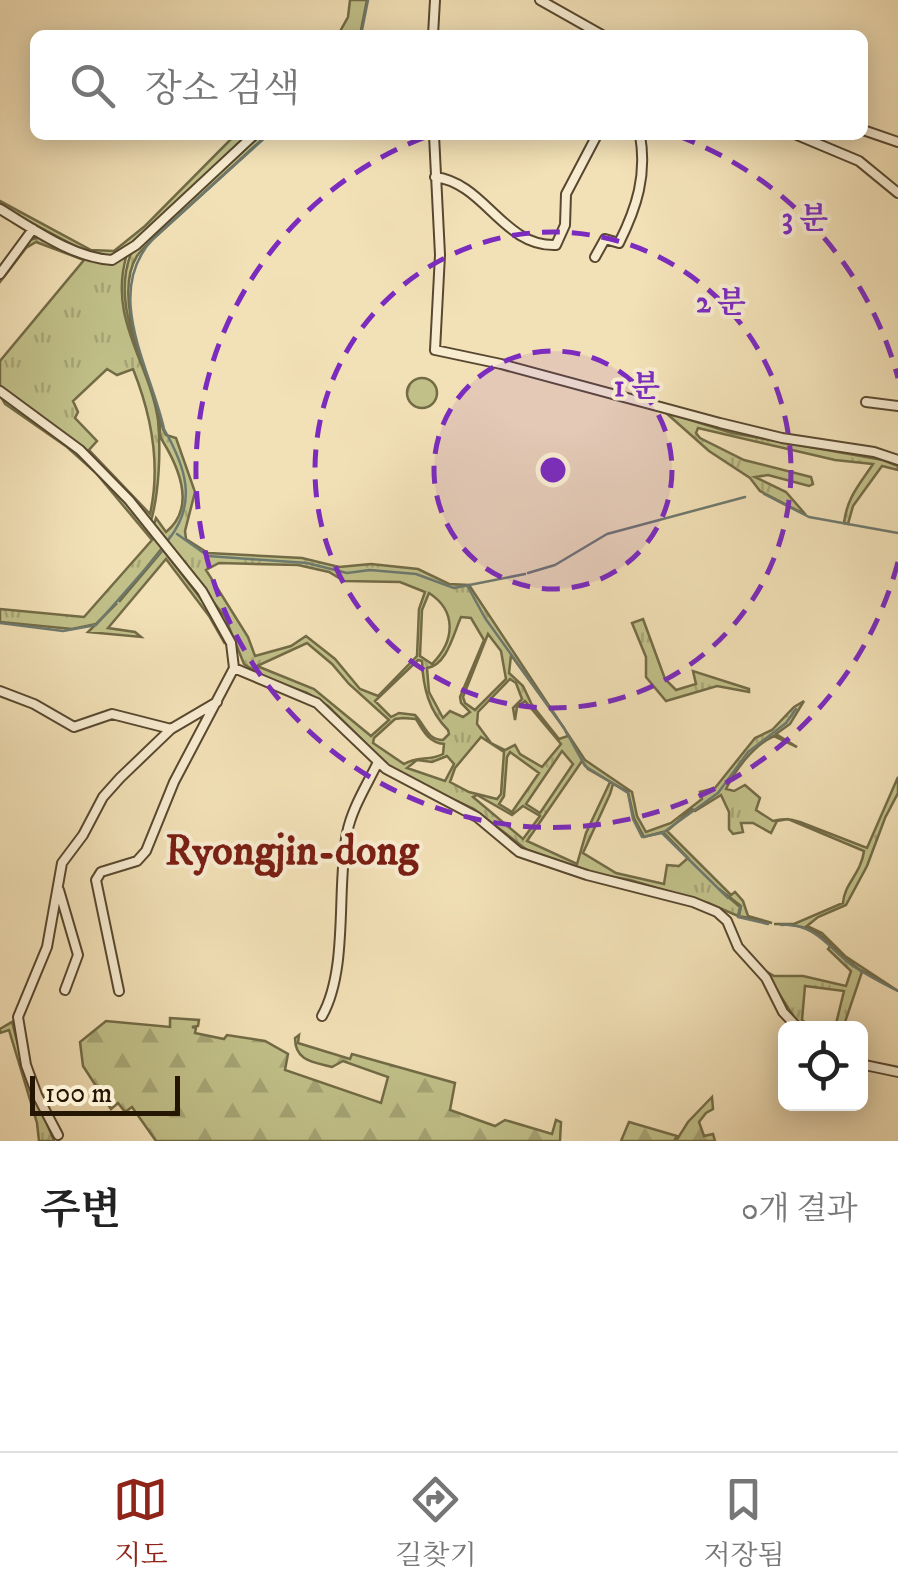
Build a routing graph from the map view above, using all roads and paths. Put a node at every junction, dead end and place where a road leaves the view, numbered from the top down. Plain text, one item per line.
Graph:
1 (435, 0) edge
2 (540, 0) edge
3 (433, 30) edge
4 (593, 30) edge
5 (868, 132) edge
6 (249, 140) edge
7 (434, 140) edge
8 (594, 140) edge
9 (641, 140) edge
10 (810, 140) edge
11 (898, 142) edge
12 (435, 177) junction
13 (898, 193) edge
14 (0, 209) edge
15 (33, 229) junction
16 (596, 257) dead end
17 (0, 274) edge
18 (0, 391) edge
19 (866, 402) dead end
20 (898, 406) edge
21 (898, 460) edge
22 (234, 668) junction
23 (0, 691) edge
24 (218, 702) junction
25 (170, 729) junction
26 (378, 762) junction
27 (58, 888) junction
28 (65, 990) dead end
29 (118, 991) dead end
30 (322, 1016) dead end
31 (791, 1021) edge
32 (868, 1066) edge
33 (898, 1072) edge
34 (58, 1135) dead end

1 - 3 street
2 - 4 street
5 - 11 street
6 - 15 street
7 - 12 street
8 - 12 street
9 - 16 street
10 - 13 street
12 - 21 street
14 - 15 street
15 - 17 street
18 - 22 street
19 - 20 street
22 - 24 street
22 - 26 street
23 - 25 street
24 - 25 street
24 - 29 street
25 - 27 street
26 - 30 street
26 - 31 street
27 - 28 street
27 - 34 street
32 - 33 street

